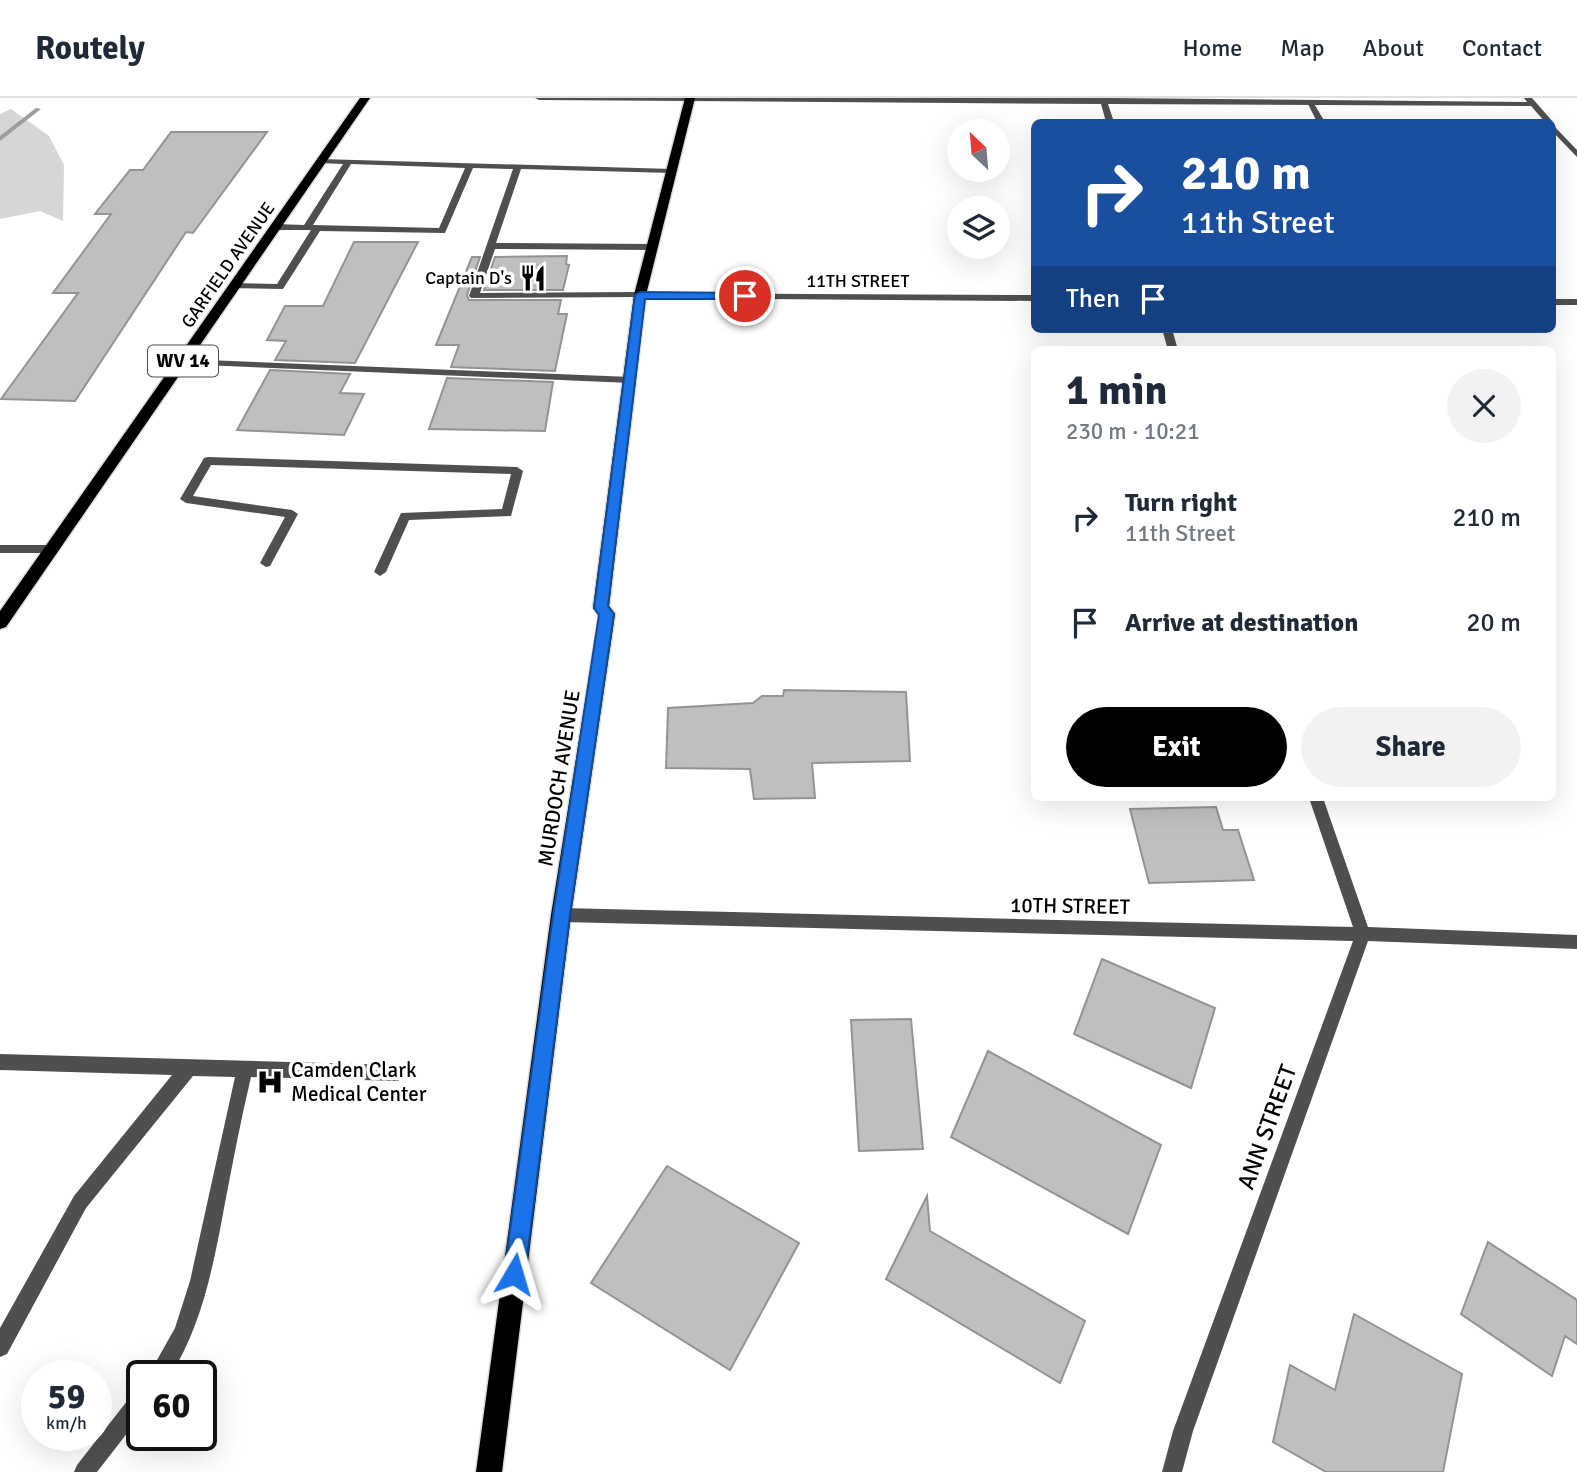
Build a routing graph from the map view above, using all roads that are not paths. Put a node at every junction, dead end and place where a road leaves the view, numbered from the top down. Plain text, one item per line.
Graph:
1 (365, 98) edge
2 (539, 98) edge
3 (690, 99) edge
4 (1104, 100) edge
5 (1531, 101) edge
6 (1310, 104) junction
7 (1109, 119) edge
8 (1319, 119) edge
9 (1547, 119) edge
10 (1556, 130) edge
11 (1577, 155) edge
12 (321, 161) junction
13 (348, 162) junction
14 (470, 165) junction
15 (518, 167) junction
16 (672, 171) junction
17 (276, 227) junction
18 (312, 228) junction
19 (489, 246) junction
20 (653, 247) junction
21 (234, 286) junction
22 (640, 295) junction
23 (1031, 298) edge
24 (1556, 302) edge
25 (1577, 302) edge
26 (182, 362) junction
27 (631, 380) junction
28 (0, 549) edge
29 (52, 550) junction
30 (266, 563) dead end
31 (380, 572) dead end
32 (0, 624) edge
33 (1317, 801) edge
34 (561, 915) junction
35 (1363, 934) junction
36 (1577, 942) edge
37 (0, 1062) edge
38 (189, 1067) junction
39 (245, 1069) junction
40 (397, 1073) dead end
41 (0, 1347) edge
42 (169, 1360) edge
43 (126, 1418) edge
44 (84, 1472) edge
45 (489, 1472) edge
46 (1172, 1472) edge

1 - 12 main road, GARFIELD AVENUE / WV 14
2 - 3 street
3 - 4 street
3 - 16 main road, MURDOCH AVENUE
4 - 6 street
4 - 7 street
5 - 6 street
5 - 9 street
6 - 8 street
10 - 11 street
12 - 13 street
12 - 17 main road, GARFIELD AVENUE / WV 14
13 - 14 street
13 - 18 street
14 - 15 street
14 - 18 street
15 - 16 street
15 - 19 street
16 - 20 main road, MURDOCH AVENUE
17 - 18 street
17 - 21 main road, GARFIELD AVENUE / WV 14
18 - 21 street
19 - 20 street
19 - 22 street, 11TH STREET
20 - 22 main road, MURDOCH AVENUE
21 - 26 main road, GARFIELD AVENUE / WV 14
22 - 23 street, 11TH STREET
22 - 27 main road, MURDOCH AVENUE
24 - 25 street
26 - 27 street
26 - 29 main road, GARFIELD AVENUE / WV 14
27 - 34 main road, MURDOCH AVENUE
28 - 29 street
29 - 32 main road, GARFIELD AVENUE / WV 14
30 - 31 street
33 - 35 street
34 - 35 street, 10TH STREET
34 - 45 main road, MURDOCH AVENUE
35 - 36 street, 10TH STREET
35 - 46 street, ANN STREET
37 - 38 street
38 - 39 street
38 - 41 street
39 - 40 street
39 - 42 street
43 - 44 street

